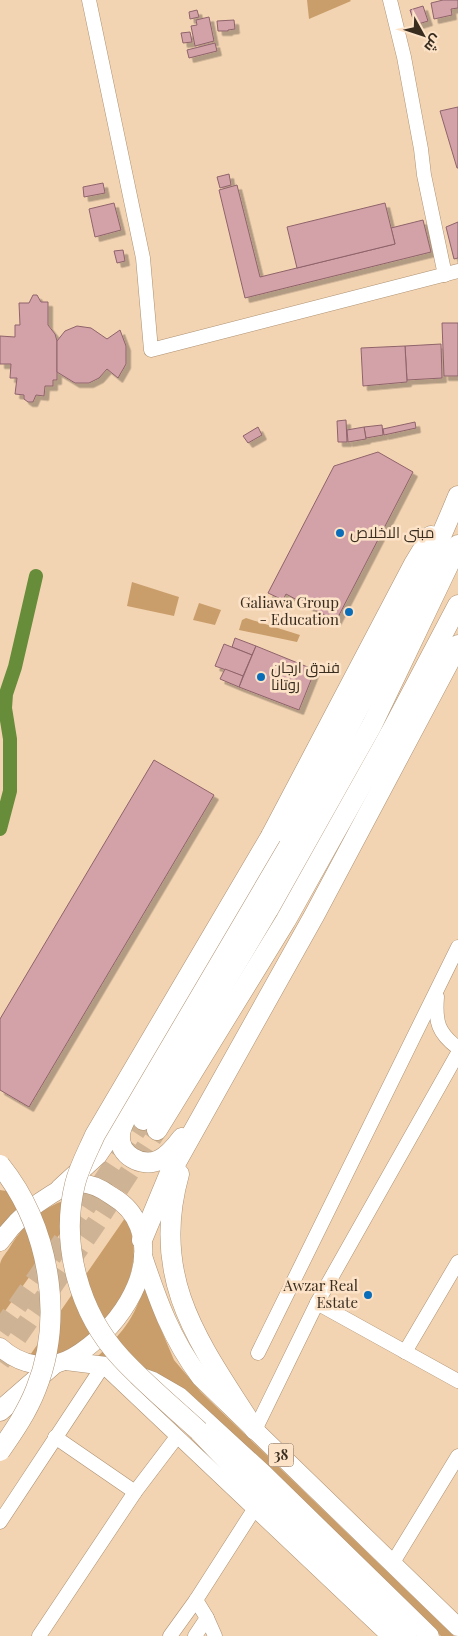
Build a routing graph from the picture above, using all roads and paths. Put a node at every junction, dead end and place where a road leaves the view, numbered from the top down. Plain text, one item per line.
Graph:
1 (89, 0) edge
2 (390, 0) edge
3 (452, 273) edge
4 (458, 491) edge
5 (458, 496) edge
6 (458, 545) edge
7 (458, 605) edge
8 (458, 645) edge
9 (458, 666) edge
10 (438, 683) junction
11 (458, 948) edge
12 (438, 989) junction
13 (458, 1048) edge
14 (458, 1053) edge
15 (221, 1080) junction
16 (204, 1109) junction
17 (143, 1119) junction
18 (0, 1165) edge
19 (0, 1182) edge
20 (60, 1189) junction
21 (0, 1242) edge
22 (142, 1248) junction
23 (458, 1262) edge
24 (317, 1303) junction
25 (0, 1347) edge
26 (405, 1352) junction
27 (258, 1353) dead end
28 (60, 1363) junction
29 (103, 1366) junction
30 (458, 1381) edge
31 (0, 1411) edge
32 (255, 1430) junction
33 (55, 1437) junction
34 (176, 1438) junction
35 (0, 1451) edge
36 (458, 1456) edge
37 (136, 1492) junction
38 (253, 1511) junction
39 (0, 1522) edge
40 (392, 1564) junction
41 (196, 1600) junction
42 (207, 1618) junction
43 (458, 1627) edge
44 (38, 1636) edge
45 (170, 1636) edge
46 (195, 1636) edge
47 (215, 1636) edge
48 (388, 1636) edge
49 (407, 1636) edge
50 (430, 1636) edge

1 - 3 street
2 - 3 street
4 - 49 highway, bridge
5 - 17 highway
6 - 17 highway
7 - 17 highway
8 - 10 highway
9 - 10 street
10 - 15 highway
11 - 12 street
12 - 13 street
12 - 27 street
14 - 24 street
15 - 16 highway
15 - 32 highway
16 - 17 highway
16 - 22 highway
17 - 20 highway
18 - 35 highway, bridge
19 - 20 main road
20 - 21 main road, 38
20 - 22 main road, 38
22 - 28 main road
22 - 32 main road, 38
23 - 26 street
24 - 26 street
24 - 32 street
25 - 28 main road, 38
26 - 30 street
28 - 29 main road, 38
28 - 31 highway
29 - 33 street
29 - 34 street
29 - 50 main road, 38
32 - 40 main road, 38
33 - 37 street
33 - 39 street
34 - 37 street
34 - 38 street
36 - 40 street
37 - 44 street
38 - 41 street
38 - 48 street
40 - 43 main road, 38
41 - 42 street
41 - 45 street
42 - 46 street
42 - 47 street

